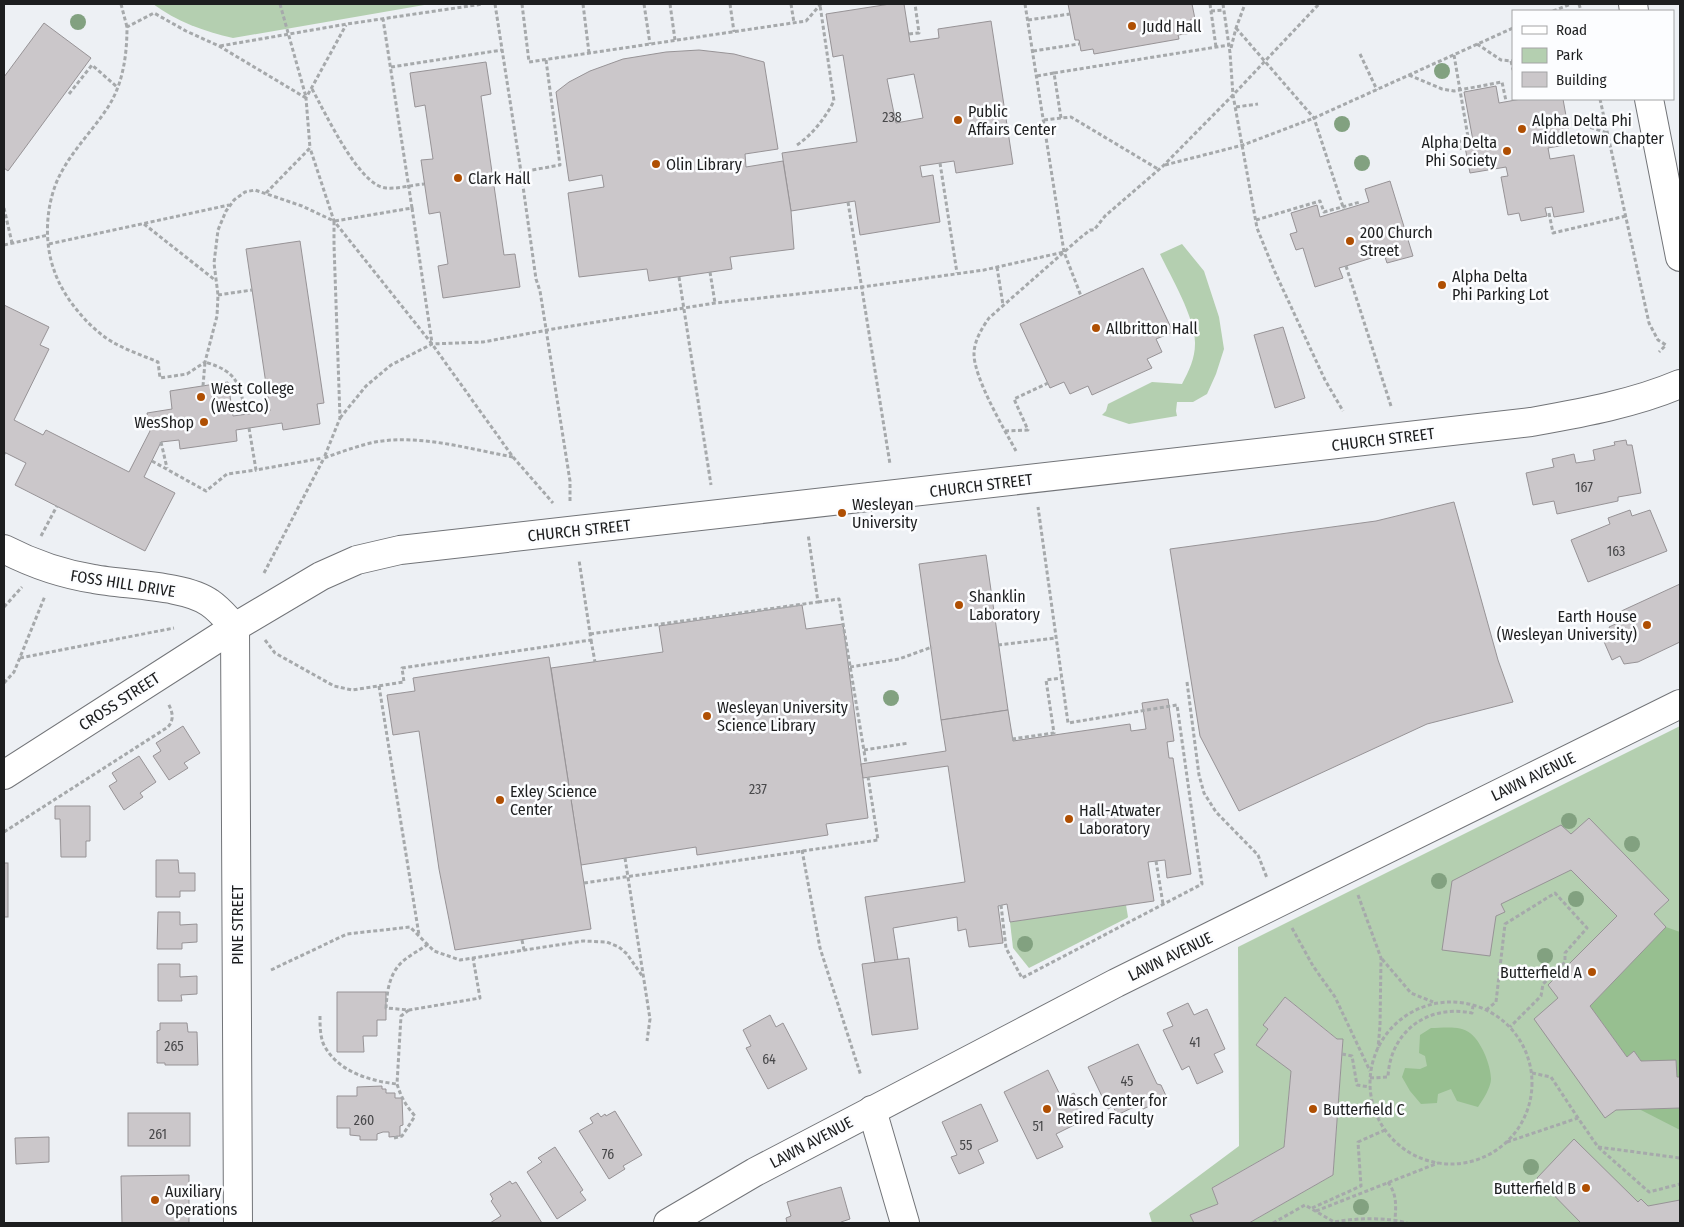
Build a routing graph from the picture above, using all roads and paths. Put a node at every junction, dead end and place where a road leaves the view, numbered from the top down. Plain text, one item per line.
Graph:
1 (121, 4) edge
2 (280, 4) edge
3 (483, 4) edge
4 (495, 4) edge
5 (522, 4) edge
6 (583, 4) edge
7 (644, 4) edge
8 (670, 4) edge
9 (730, 4) edge
10 (791, 4) edge
11 (821, 4) edge
12 (915, 4) edge
13 (1025, 4) edge
14 (1210, 4) edge
15 (1223, 4) edge
16 (1245, 4) edge
17 (1319, 4) edge
18 (1571, 4) edge
19 (1224, 10) junction
20 (1556, 10) edge
21 (1211, 11) junction
22 (1070, 14) dead end
23 (383, 19) junction
24 (1028, 20) junction
25 (794, 23) junction
26 (347, 24) junction
27 (127, 27) junction
28 (1236, 28) junction
29 (1512, 28) edge
30 (734, 32) junction
31 (289, 34) junction
32 (909, 34) dead end
33 (675, 40) junction
34 (650, 44) junction
35 (1079, 44) dead end
36 (1476, 44) junction
37 (1230, 45) junction
38 (219, 46) junction
39 (1216, 47) junction
40 (502, 50) junction
41 (1033, 51) junction
42 (589, 53) junction
43 (1230, 53) junction
44 (1360, 54) dead end
45 (1454, 55) junction
46 (546, 60) junction
47 (1512, 61) edge
48 (1264, 62) junction
49 (391, 67) junction
50 (1054, 73) junction
51 (1408, 75) junction
52 (1037, 76) junction
53 (118, 86) junction
54 (312, 88) junction
55 (1377, 90) junction
56 (1460, 90) junction
57 (70, 94) dead end
58 (1233, 95) junction
59 (306, 98) junction
60 (1600, 100) edge
61 (1649, 100) edge
62 (1506, 101) dead end
63 (1258, 104) dead end
64 (1236, 106) junction
65 (1061, 118) junction
66 (1314, 118) junction
67 (1044, 120) junction
68 (1578, 123) dead end
69 (1607, 133) junction
70 (797, 145) dead end
71 (1243, 145) junction
72 (310, 148) junction
73 (1461, 150) dead end
74 (940, 163) dead end
75 (1163, 166) junction
76 (1158, 169) junction
77 (521, 172) junction
78 (424, 184) dead end
79 (409, 186) junction
80 (266, 193) junction
81 (848, 202) dead end
82 (1360, 202) dead end
83 (230, 205) junction
84 (4, 208) edge
85 (412, 208) junction
86 (1344, 208) junction
87 (1549, 213) dead end
88 (1626, 216) junction
89 (1256, 220) junction
90 (334, 221) junction
91 (143, 224) junction
92 (48, 235) junction
93 (12, 243) junction
94 (49, 244) junction
95 (4, 245) edge
96 (1064, 252) junction
97 (1680, 258) edge
98 (1346, 266) dead end
99 (998, 267) junction
100 (710, 272) dead end
101 (957, 273) junction
102 (679, 277) dead end
103 (215, 280) junction
104 (862, 287) junction
105 (252, 290) dead end
106 (218, 295) junction
107 (1081, 296) dead end
108 (715, 303) junction
109 (1003, 305) junction
110 (684, 308) junction
111 (546, 330) junction
112 (432, 344) junction
113 (1659, 352) dead end
114 (205, 362) junction
115 (1048, 383) dead end
116 (1680, 384) edge
117 (204, 386) dead end
118 (1391, 406) dead end
119 (1343, 411) dead end
120 (246, 415) dead end
121 (340, 418) junction
122 (249, 428) dead end
123 (1005, 431) junction
124 (161, 442) dead end
125 (1016, 451) dead end
126 (513, 457) junction
127 (324, 458) junction
128 (152, 461) dead end
129 (890, 464) dead end
130 (167, 469) junction
131 (256, 470) junction
132 (710, 485) dead end
133 (570, 501) dead end
134 (553, 503) dead end
135 (1038, 504) dead end
136 (57, 506) dead end
137 (808, 534) dead end
138 (39, 542) dead end
139 (4, 549) edge
140 (579, 560) dead end
141 (264, 573) dead end
142 (23, 582) dead end
143 (47, 593) dead end
144 (818, 602) junction
145 (4, 607) edge
146 (235, 627) junction
147 (174, 628) dead end
148 (590, 634) junction
149 (264, 638) dead end
150 (1056, 638) junction
151 (591, 640) junction
152 (998, 645) dead end
153 (932, 647) dead end
154 (20, 658) junction
155 (595, 662) dead end
156 (850, 667) junction
157 (1061, 678) junction
158 (1188, 682) dead end
159 (4, 683) edge
160 (379, 686) junction
161 (166, 700) dead end
162 (1680, 704) edge
163 (1012, 739) dead end
164 (909, 743) dead end
165 (864, 750) junction
166 (866, 763) dead end
167 (4, 775) edge
168 (868, 778) dead end
169 (4, 832) edge
170 (802, 850) junction
171 (625, 858) dead end
172 (1156, 861) dead end
173 (628, 876) junction
174 (1268, 878) dead end
175 (584, 883) dead end
176 (1358, 895) dead end
177 (1163, 904) junction
178 (1000, 905) dead end
179 (1292, 928) dead end
180 (419, 936) junction
181 (522, 940) dead end
182 (428, 944) junction
183 (524, 950) junction
184 (473, 958) junction
185 (1381, 958) junction
186 (271, 970) dead end
187 (643, 977) junction
188 (1434, 1003) junction
189 (1473, 1006) junction
190 (409, 1010) junction
191 (1486, 1010) junction
192 (320, 1016) dead end
193 (1510, 1027) junction
194 (647, 1041) dead end
195 (1378, 1049) junction
196 (1342, 1054) dead end
197 (1370, 1072) junction
198 (1532, 1073) junction
199 (861, 1076) dead end
200 (1370, 1078) junction
201 (397, 1084) junction
202 (1370, 1087) junction
203 (872, 1110) junction
204 (1578, 1118) junction
205 (1385, 1130) junction
206 (394, 1138) dead end
207 (1507, 1142) junction
208 (1598, 1147) junction
209 (1680, 1158) edge
210 (1438, 1163) junction
211 (1388, 1182) junction
212 (1680, 1184) edge
213 (1311, 1208) junction
214 (1316, 1211) junction
215 (1395, 1220) junction
216 (238, 1223) edge
217 (668, 1223) edge
218 (905, 1223) edge
219 (1273, 1223) edge
220 (1334, 1223) edge
221 (1407, 1223) edge

1 - 27 path
2 - 31 path
3 - 23 path
4 - 40 path
5 - 46 path
6 - 42 path
7 - 34 path
8 - 33 path
9 - 30 path
10 - 25 path
11 - 25 path
11 - 70 path
12 - 32 path
13 - 24 path
14 - 21 path
15 - 19 path
16 - 28 path
17 - 48 path
18 - 20 path
19 - 21 path
19 - 37 path
21 - 39 path
22 - 24 path
23 - 26 path
23 - 49 path
24 - 41 path
25 - 30 path
26 - 31 path
26 - 54 path
27 - 38 path
27 - 53 path
28 - 43 path
28 - 48 path
29 - 36 path
30 - 33 path
31 - 38 path
31 - 59 path
33 - 34 path
34 - 42 path
35 - 41 path
36 - 45 path
36 - 47 path
37 - 39 path
37 - 43 path
38 - 59 path
39 - 50 path
40 - 49 path
40 - 77 path
41 - 52 path
42 - 46 path
43 - 58 path
44 - 55 path
45 - 51 path
45 - 56 path
46 - 77 path
48 - 58 path
48 - 66 path
49 - 79 path
50 - 52 path
50 - 65 path
51 - 55 path
51 - 56 path
52 - 67 path
53 - 57 path
53 - 92 path
54 - 59 path
54 - 79 path
55 - 66 path
56 - 62 path
56 - 73 path
58 - 64 path
58 - 75 path
59 - 72 path
60 - 69 path
61 - 97 street
63 - 64 path
64 - 71 path
65 - 67 path
65 - 76 path
66 - 71 path
66 - 86 path
67 - 96 path
68 - 69 path
69 - 88 path
71 - 75 path
71 - 89 path
72 - 80 path
72 - 90 path
74 - 101 path
75 - 76 path
76 - 96 path
77 - 111 path
78 - 79 path
79 - 85 path
80 - 83 path
80 - 90 path
81 - 104 path
82 - 86 path
83 - 91 path
83 - 103 path
84 - 93 path
85 - 90 path
85 - 112 path
86 - 89 path
87 - 88 path
88 - 113 path
89 - 119 path
90 - 112 path
90 - 121 path
91 - 94 path
91 - 103 path
92 - 93 path
92 - 94 path
93 - 95 path
94 - 114 path
96 - 99 path
96 - 107 path
96 - 109 path
98 - 118 path
99 - 101 path
99 - 109 path
100 - 108 path
101 - 104 path
102 - 110 path
103 - 106 path
104 - 108 path
104 - 129 path
105 - 106 path
106 - 114 path
108 - 110 path
109 - 123 path
110 - 111 path
110 - 132 path
111 - 112 path
111 - 133 path
112 - 121 path
112 - 126 path
114 - 117 path
114 - 120 path
115 - 123 path
116 - 146 street, CHURCH STREET
121 - 127 path
122 - 131 path
123 - 125 path
124 - 130 path
126 - 127 path
126 - 134 path
127 - 131 path
127 - 141 path
128 - 130 path
130 - 131 path
135 - 150 path
136 - 138 path
137 - 144 path
139 - 146 street, FOSS HILL DRIVE
140 - 148 path
142 - 145 path
143 - 154 path
144 - 148 path
144 - 156 path
146 - 167 street, CROSS STREET
146 - 216 street, PINE STREET
147 - 154 path
148 - 151 path
149 - 160 path
150 - 152 path
150 - 157 path
151 - 155 path
151 - 160 path
153 - 156 path
154 - 159 path
156 - 165 path
157 - 163 path
157 - 177 path
158 - 174 path
160 - 180 path
161 - 169 path
162 - 203 street, LAWN AVENUE
164 - 165 path
165 - 166 path
168 - 170 path
170 - 173 path
170 - 199 path
171 - 173 path
172 - 177 path
173 - 175 path
173 - 187 path
176 - 185 path
177 - 178 path
179 - 197 path
180 - 182 path
180 - 186 path
181 - 183 path
182 - 184 path
182 - 190 path
183 - 184 path
183 - 187 path
184 - 190 path
185 - 188 path
185 - 195 path
187 - 194 path
188 - 189 path
188 - 195 path
189 - 191 path
189 - 200 path
190 - 201 path
191 - 193 path
191 - 193 path
192 - 201 path
193 - 198 path
195 - 197 path
196 - 202 path
197 - 200 path
198 - 204 path
198 - 207 path
200 - 202 path
201 - 206 path
202 - 205 path
203 - 217 street, LAWN AVENUE
203 - 218 street
204 - 207 path
204 - 208 path
205 - 210 path
205 - 213 path
207 - 210 path
208 - 209 path
208 - 212 path
210 - 211 path
211 - 214 path
211 - 215 path
213 - 214 path
213 - 219 path
214 - 220 path
215 - 220 path
215 - 221 path

